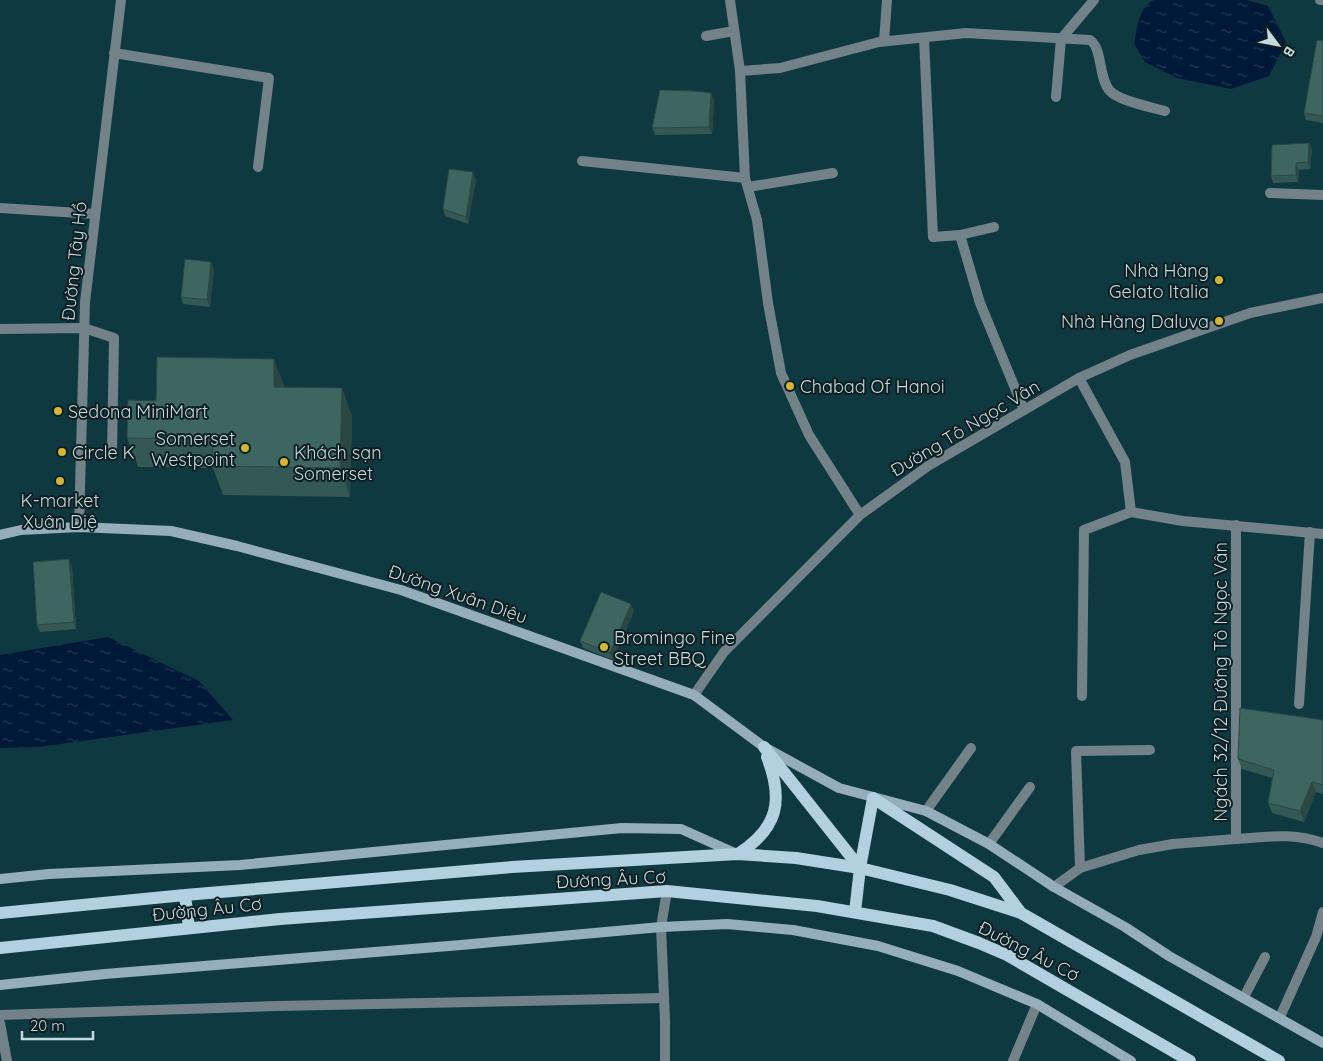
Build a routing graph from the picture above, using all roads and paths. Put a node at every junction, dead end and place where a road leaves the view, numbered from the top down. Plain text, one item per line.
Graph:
1 (121, 0) edge
2 (730, 0) edge
3 (887, 0) edge
4 (1094, 0) edge
5 (734, 31) junction
6 (706, 36) dead end
7 (924, 38) junction
8 (1061, 39) junction
9 (884, 41) junction
10 (114, 53) junction
11 (740, 71) junction
12 (1056, 98) dead end
13 (1165, 111) dead end
14 (582, 161) dead end
15 (258, 167) dead end
16 (833, 173) dead end
17 (747, 183) junction
18 (1270, 193) dead end
19 (1323, 195) edge
20 (0, 208) edge
21 (95, 214) junction
22 (994, 227) dead end
23 (960, 235) junction
24 (1323, 298) edge
25 (84, 328) junction
26 (0, 329) edge
27 (1079, 378) junction
28 (1024, 410) junction
29 (112, 454) dead end
30 (1131, 512) junction
31 (860, 516) junction
32 (1236, 526) junction
33 (79, 527) junction
34 (1310, 532) junction
35 (1323, 534) edge
36 (0, 535) edge
37 (694, 695) junction
38 (1082, 696) dead end
39 (1299, 704) dead end
40 (764, 747) junction
41 (970, 748) dead end
42 (1150, 750) dead end
43 (1030, 787) dead end
44 (873, 798) junction
45 (926, 811) junction
46 (1236, 839) junction
47 (1323, 843) edge
48 (989, 844) junction
49 (738, 854) junction
50 (860, 868) junction
51 (1080, 868) junction
52 (0, 879) edge
53 (1054, 887) junction
54 (667, 891) junction
55 (185, 895) junction
56 (855, 912) junction
57 (1323, 912) edge
58 (0, 913) edge
59 (1021, 913) junction
60 (661, 927) junction
61 (189, 928) junction
62 (0, 948) edge
63 (1265, 957) dead end
64 (0, 985) edge
65 (1244, 997) junction
66 (664, 998) junction
67 (1037, 1004) junction
68 (0, 1015) edge
69 (1280, 1018) junction
70 (0, 1023) edge
71 (1323, 1043) edge
72 (7, 1061) edge
73 (666, 1061) edge
74 (1013, 1061) edge
75 (1130, 1061) edge
76 (1190, 1061) edge
77 (1279, 1061) edge

1 - 10 street, Đường Tây Hồ
2 - 5 street
3 - 9 street
4 - 8 street
5 - 6 street
5 - 11 street
7 - 8 street
7 - 9 street
7 - 23 street
8 - 12 street
8 - 13 street
9 - 11 street
10 - 15 street
10 - 21 street, Đường Tây Hồ
11 - 17 street
14 - 17 street
16 - 17 street
17 - 31 street
18 - 19 street
20 - 21 street
21 - 25 street, Đường Tây Hồ
22 - 23 street
23 - 28 street
24 - 27 street, Đường Tô Ngọc Vân
25 - 26 street
25 - 29 street
25 - 33 street, Đường Tây Hồ
27 - 28 street, Đường Tô Ngọc Vân
27 - 30 street
28 - 31 street, Đường Tô Ngọc Vân
30 - 32 street
30 - 38 street
31 - 37 street, Đường Tô Ngọc Vân
32 - 34 street
32 - 46 street, Ngách 32/12 Đường Tô Ngọc Vân
33 - 36 street, Đường Xuân Diệu
33 - 37 street, Đường Xuân Diệu
34 - 35 street
34 - 39 street
37 - 40 street, Đường Xuân Diệu
40 - 44 street, Đường Xuân Diệu
40 - 49 main road
40 - 50 main road
41 - 45 street
42 - 51 street
43 - 48 street
44 - 45 street
44 - 50 main road
44 - 59 main road
45 - 48 street
46 - 47 street
46 - 51 street
48 - 53 street
49 - 50 main road, Đường Âu Cơ
49 - 52 street, Đường Âu Cơ
49 - 55 main road, Đường Âu Cơ
50 - 56 main road
50 - 59 main road, Đường Âu Cơ
51 - 53 street
53 - 65 street
54 - 56 main road, Đường Âu Cơ
54 - 60 street
54 - 61 main road, Đường Âu Cơ
55 - 58 main road, Đường Âu Cơ
55 - 61 main road
56 - 76 main road, Đường Âu Cơ
57 - 69 street
59 - 77 main road, Đường Âu Cơ
60 - 64 street
60 - 66 street
60 - 67 street
61 - 62 main road, Đường Âu Cơ
63 - 65 street
65 - 69 street
66 - 68 street
66 - 73 street
67 - 74 street
67 - 75 street
69 - 71 street
70 - 72 street

